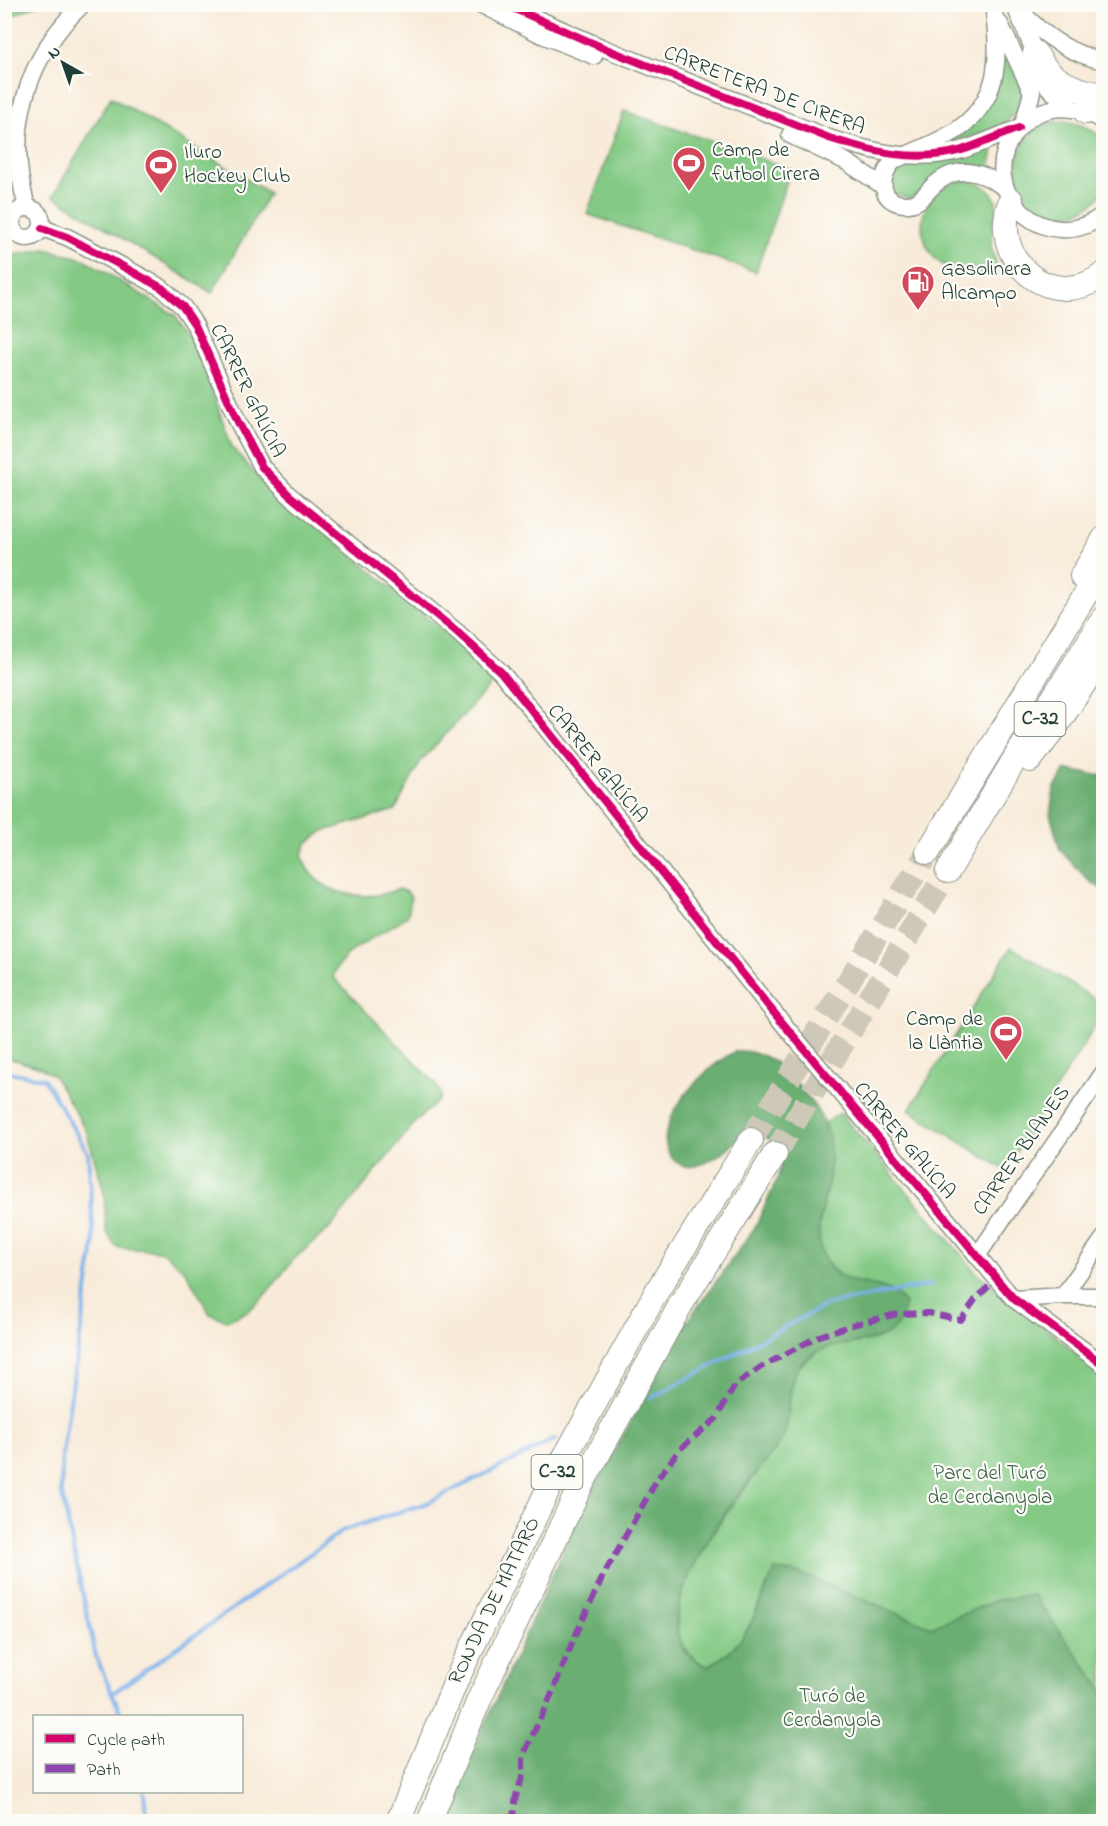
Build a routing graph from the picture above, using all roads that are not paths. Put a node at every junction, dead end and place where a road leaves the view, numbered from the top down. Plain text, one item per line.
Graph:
1 (83, 4) edge
2 (480, 4) edge
3 (504, 4) edge
4 (1015, 4) edge
5 (992, 8) edge
6 (1035, 53) junction
7 (1104, 61) edge
8 (1104, 95) edge
9 (1095, 115) edge
10 (1022, 125) junction
11 (903, 156) junction
12 (883, 186) junction
13 (1009, 195) junction
14 (27, 207) junction
15 (1104, 214) edge
16 (1104, 225) edge
17 (42, 228) junction
18 (1054, 229) junction
19 (1104, 274) edge
20 (1104, 539) edge
21 (1104, 564) edge
22 (1104, 618) edge
23 (1104, 653) edge
24 (980, 764) junction
25 (978, 821) junction
26 (928, 852) tunnel mouth
27 (948, 871) tunnel mouth
28 (1104, 1072) edge
29 (751, 1140) tunnel mouth
30 (775, 1154) tunnel mouth
31 (1104, 1238) edge
32 (977, 1256) junction
33 (1063, 1296) junction
34 (1104, 1296) edge
35 (1014, 1299) junction
36 (1104, 1365) edge
37 (398, 1821) edge
38 (429, 1821) edge

1 - 14 street
2 - 12 street, CARRETERA DE CIRERA
3 - 11 street, CARRETERA DE CIRERA
4 - 6 street
4 - 7 street
5 - 10 street
5 - 11 street
6 - 8 highway
6 - 9 street
9 - 10 street, CARRETERA DE CIRERA
10 - 11 street, CARRETERA DE CIRERA
10 - 13 street
11 - 12 street
12 - 13 street, CARRETERA DE CIRERA
13 - 18 street, CARRETERA DE CIRERA
13 - 19 highway
14 - 17 street
14 - 17 street
15 - 18 street
16 - 18 street
17 - 32 street, CARRER GALÍCIA
20 - 24 highway
21 - 24 highway, C-32
22 - 25 highway, C-32
23 - 25 highway
24 - 26 highway, C-32
25 - 27 highway, C-32
28 - 32 street, CARRER BLANES
29 - 37 highway, RONDA DE MATARÓ / C-32
30 - 38 highway, RONDA DE MATARÓ / C-32
31 - 33 street
32 - 35 street, CARRER GALÍCIA
33 - 34 street
33 - 35 street
35 - 36 street, CARRER GALÍCIA

